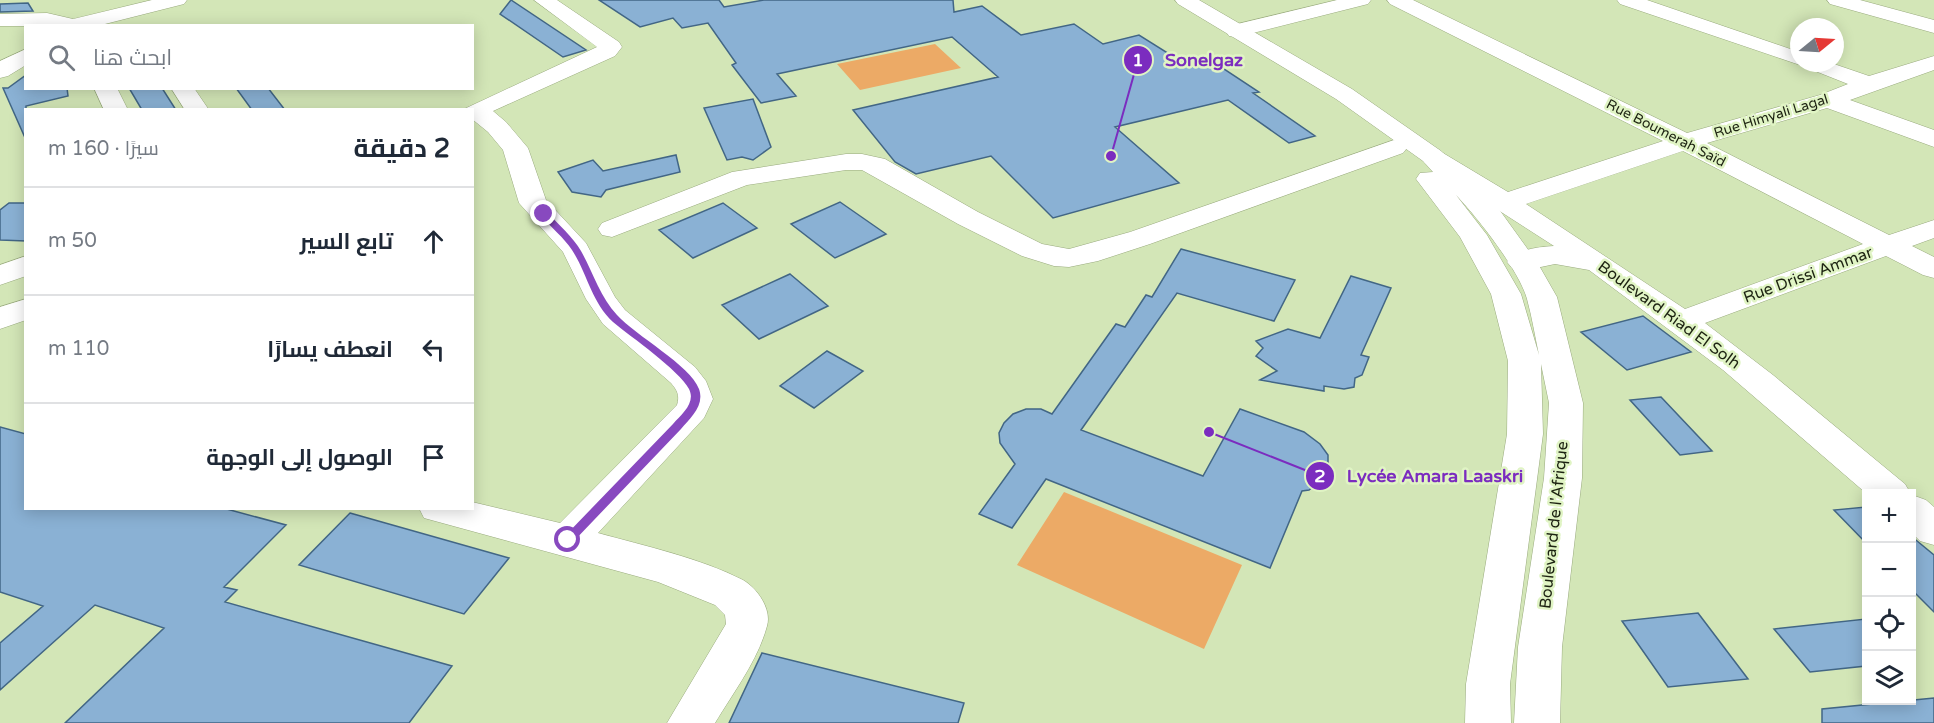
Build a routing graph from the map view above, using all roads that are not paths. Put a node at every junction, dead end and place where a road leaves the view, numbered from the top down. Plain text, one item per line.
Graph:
1 (177, 0) edge
2 (544, 0) edge
3 (1169, 0) edge
4 (1185, 0) edge
5 (1292, 0) edge
6 (1361, 0) edge
7 (1372, 0) edge
8 (1397, 0) edge
9 (1627, 0) edge
10 (1837, 0) edge
11 (129, 12) edge
12 (1314, 12) junction
13 (0, 20) edge
14 (1334, 23) junction
15 (69, 24) edge
16 (75, 24) edge
17 (1934, 27) edge
18 (1249, 38) junction
19 (20, 44) edge
20 (1790, 56) edge
21 (1934, 63) edge
22 (0, 71) edge
23 (1835, 72) edge
24 (1869, 84) junction
25 (106, 90) edge
26 (183, 90) edge
27 (1828, 100) junction
28 (115, 108) edge
29 (196, 108) edge
30 (475, 111) edge
31 (1934, 139) edge
32 (1685, 142) junction
33 (1394, 148) junction
34 (1432, 156) junction
35 (1505, 202) junction
36 (1934, 228) edge
37 (612, 229) dead end
38 (1887, 246) junction
39 (1522, 262) junction
40 (1603, 266) junction
41 (24, 267) edge
42 (1934, 269) edge
43 (0, 276) edge
44 (24, 309) edge
45 (0, 319) edge
46 (1682, 321) junction
47 (1886, 489) edge
48 (446, 510) edge
49 (568, 540) junction
50 (690, 723) edge
51 (1488, 723) edge
52 (1537, 723) edge

1 - 11 street
2 - 30 street
3 - 33 street
4 - 18 street, Boulevard de l'Afrique
5 - 12 street
6 - 12 street
7 - 14 street
8 - 32 street, Rue Boumerah Saïd
9 - 20 street
10 - 17 street
11 - 16 street
12 - 14 street
12 - 18 street
13 - 15 street
14 - 18 street
18 - 34 street, Boulevard de l'Afrique
19 - 22 street
21 - 24 street, Rue Himyali Lagal
23 - 24 street
24 - 27 street, Rue Himyali Lagal
25 - 28 street
26 - 29 street
27 - 31 street
27 - 32 street, Rue Himyali Lagal
30 - 49 street
32 - 35 street, Rue Himyali Lagal
32 - 38 street, Rue Boumerah Saïd
33 - 37 street
33 - 51 street
34 - 35 street, Boulevard Riad El Solh
34 - 39 street, Boulevard de l'Afrique
35 - 40 street, Boulevard Riad El Solh
36 - 38 street, Rue Drissi Ammar
38 - 42 street, Rue Boumerah Saïd
38 - 46 street, Rue Drissi Ammar
39 - 40 street
39 - 52 street, Boulevard de l'Afrique
40 - 46 street, Boulevard Riad El Solh
41 - 43 street
44 - 45 street
46 - 47 street, Boulevard Riad El Solh
48 - 49 street
49 - 50 street

